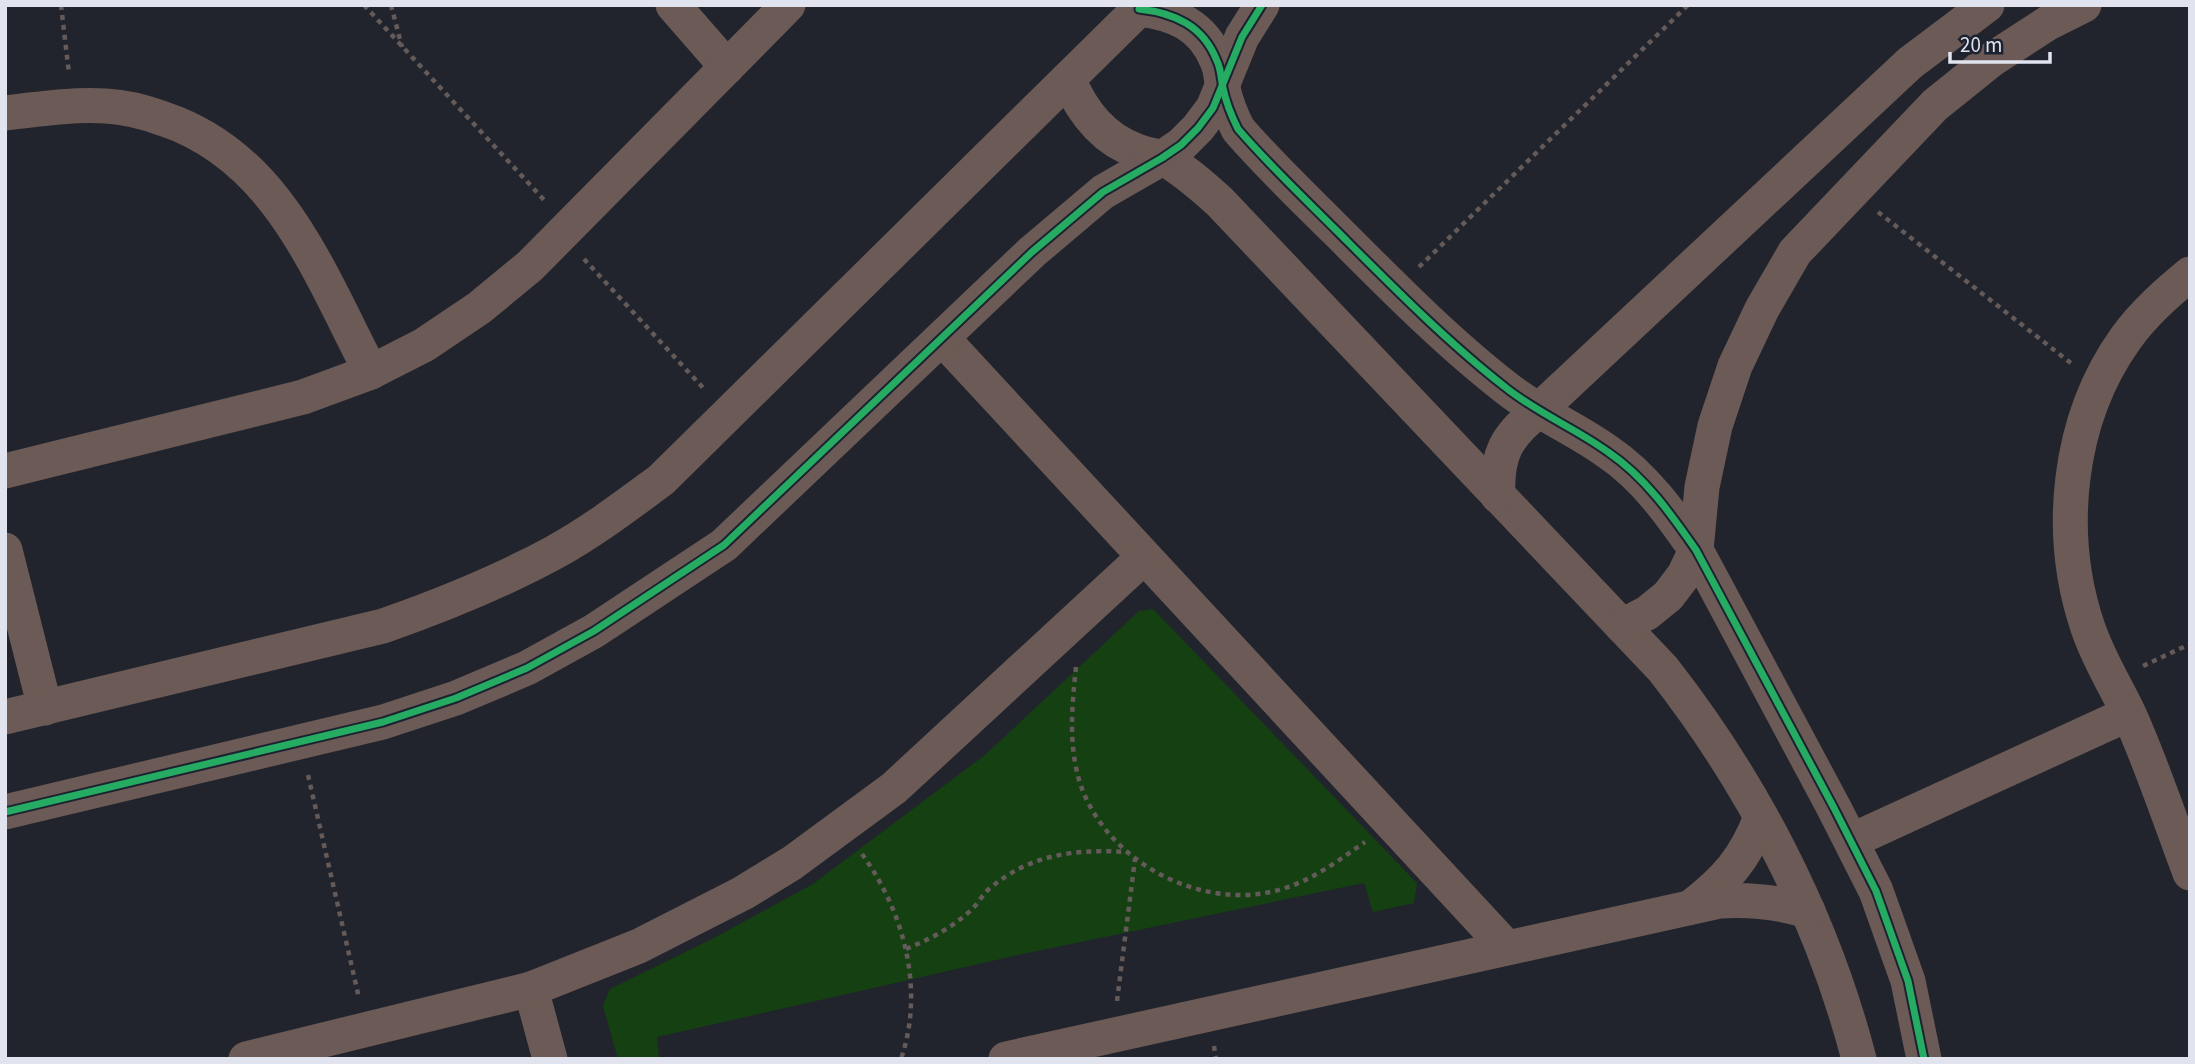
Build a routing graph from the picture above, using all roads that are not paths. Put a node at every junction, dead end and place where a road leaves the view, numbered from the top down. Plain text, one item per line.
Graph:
1 (673, 5) edge
2 (788, 5) edge
3 (1262, 5) edge
4 (1987, 5) edge
5 (2084, 5) edge
6 (1141, 7) edge
7 (727, 67) junction
8 (1068, 79) junction
9 (1222, 87) junction
10 (5, 113) edge
11 (1161, 158) junction
12 (2190, 274) edge
13 (942, 338) junction
14 (370, 372) junction
15 (1538, 411) junction
16 (5, 471) edge
17 (1498, 496) junction
18 (5, 550) edge
19 (1696, 550) junction
20 (1144, 557) junction
21 (1622, 626) junction
22 (46, 708) junction
23 (2129, 714) junction
24 (5, 717) edge
25 (5, 812) edge
26 (1761, 817) junction
27 (1851, 841) junction
28 (2190, 873) edge
29 (1691, 906) junction
30 (1808, 911) junction
31 (1506, 947) junction
32 (531, 989) junction
33 (260, 1057) edge
34 (550, 1059) edge
35 (1006, 1059) edge
36 (1859, 1059) edge
37 (1924, 1059) edge

1 - 7 street
2 - 7 street
3 - 9 street
4 - 15 street
5 - 19 street
6 - 8 street
6 - 9 street
7 - 14 street
8 - 11 street
8 - 22 street
9 - 11 street
9 - 15 street
10 - 14 street
11 - 13 street
11 - 17 street
12 - 23 street
13 - 20 street
13 - 25 street
14 - 16 street
15 - 17 street
15 - 19 street
17 - 21 street
18 - 22 street
19 - 21 street
19 - 27 street
20 - 31 street
20 - 32 street
21 - 26 street
22 - 24 street
23 - 27 street
23 - 28 street
26 - 29 street
26 - 30 street
27 - 37 street
29 - 30 street
29 - 31 street
30 - 36 street
31 - 35 street
32 - 33 street
32 - 34 street

